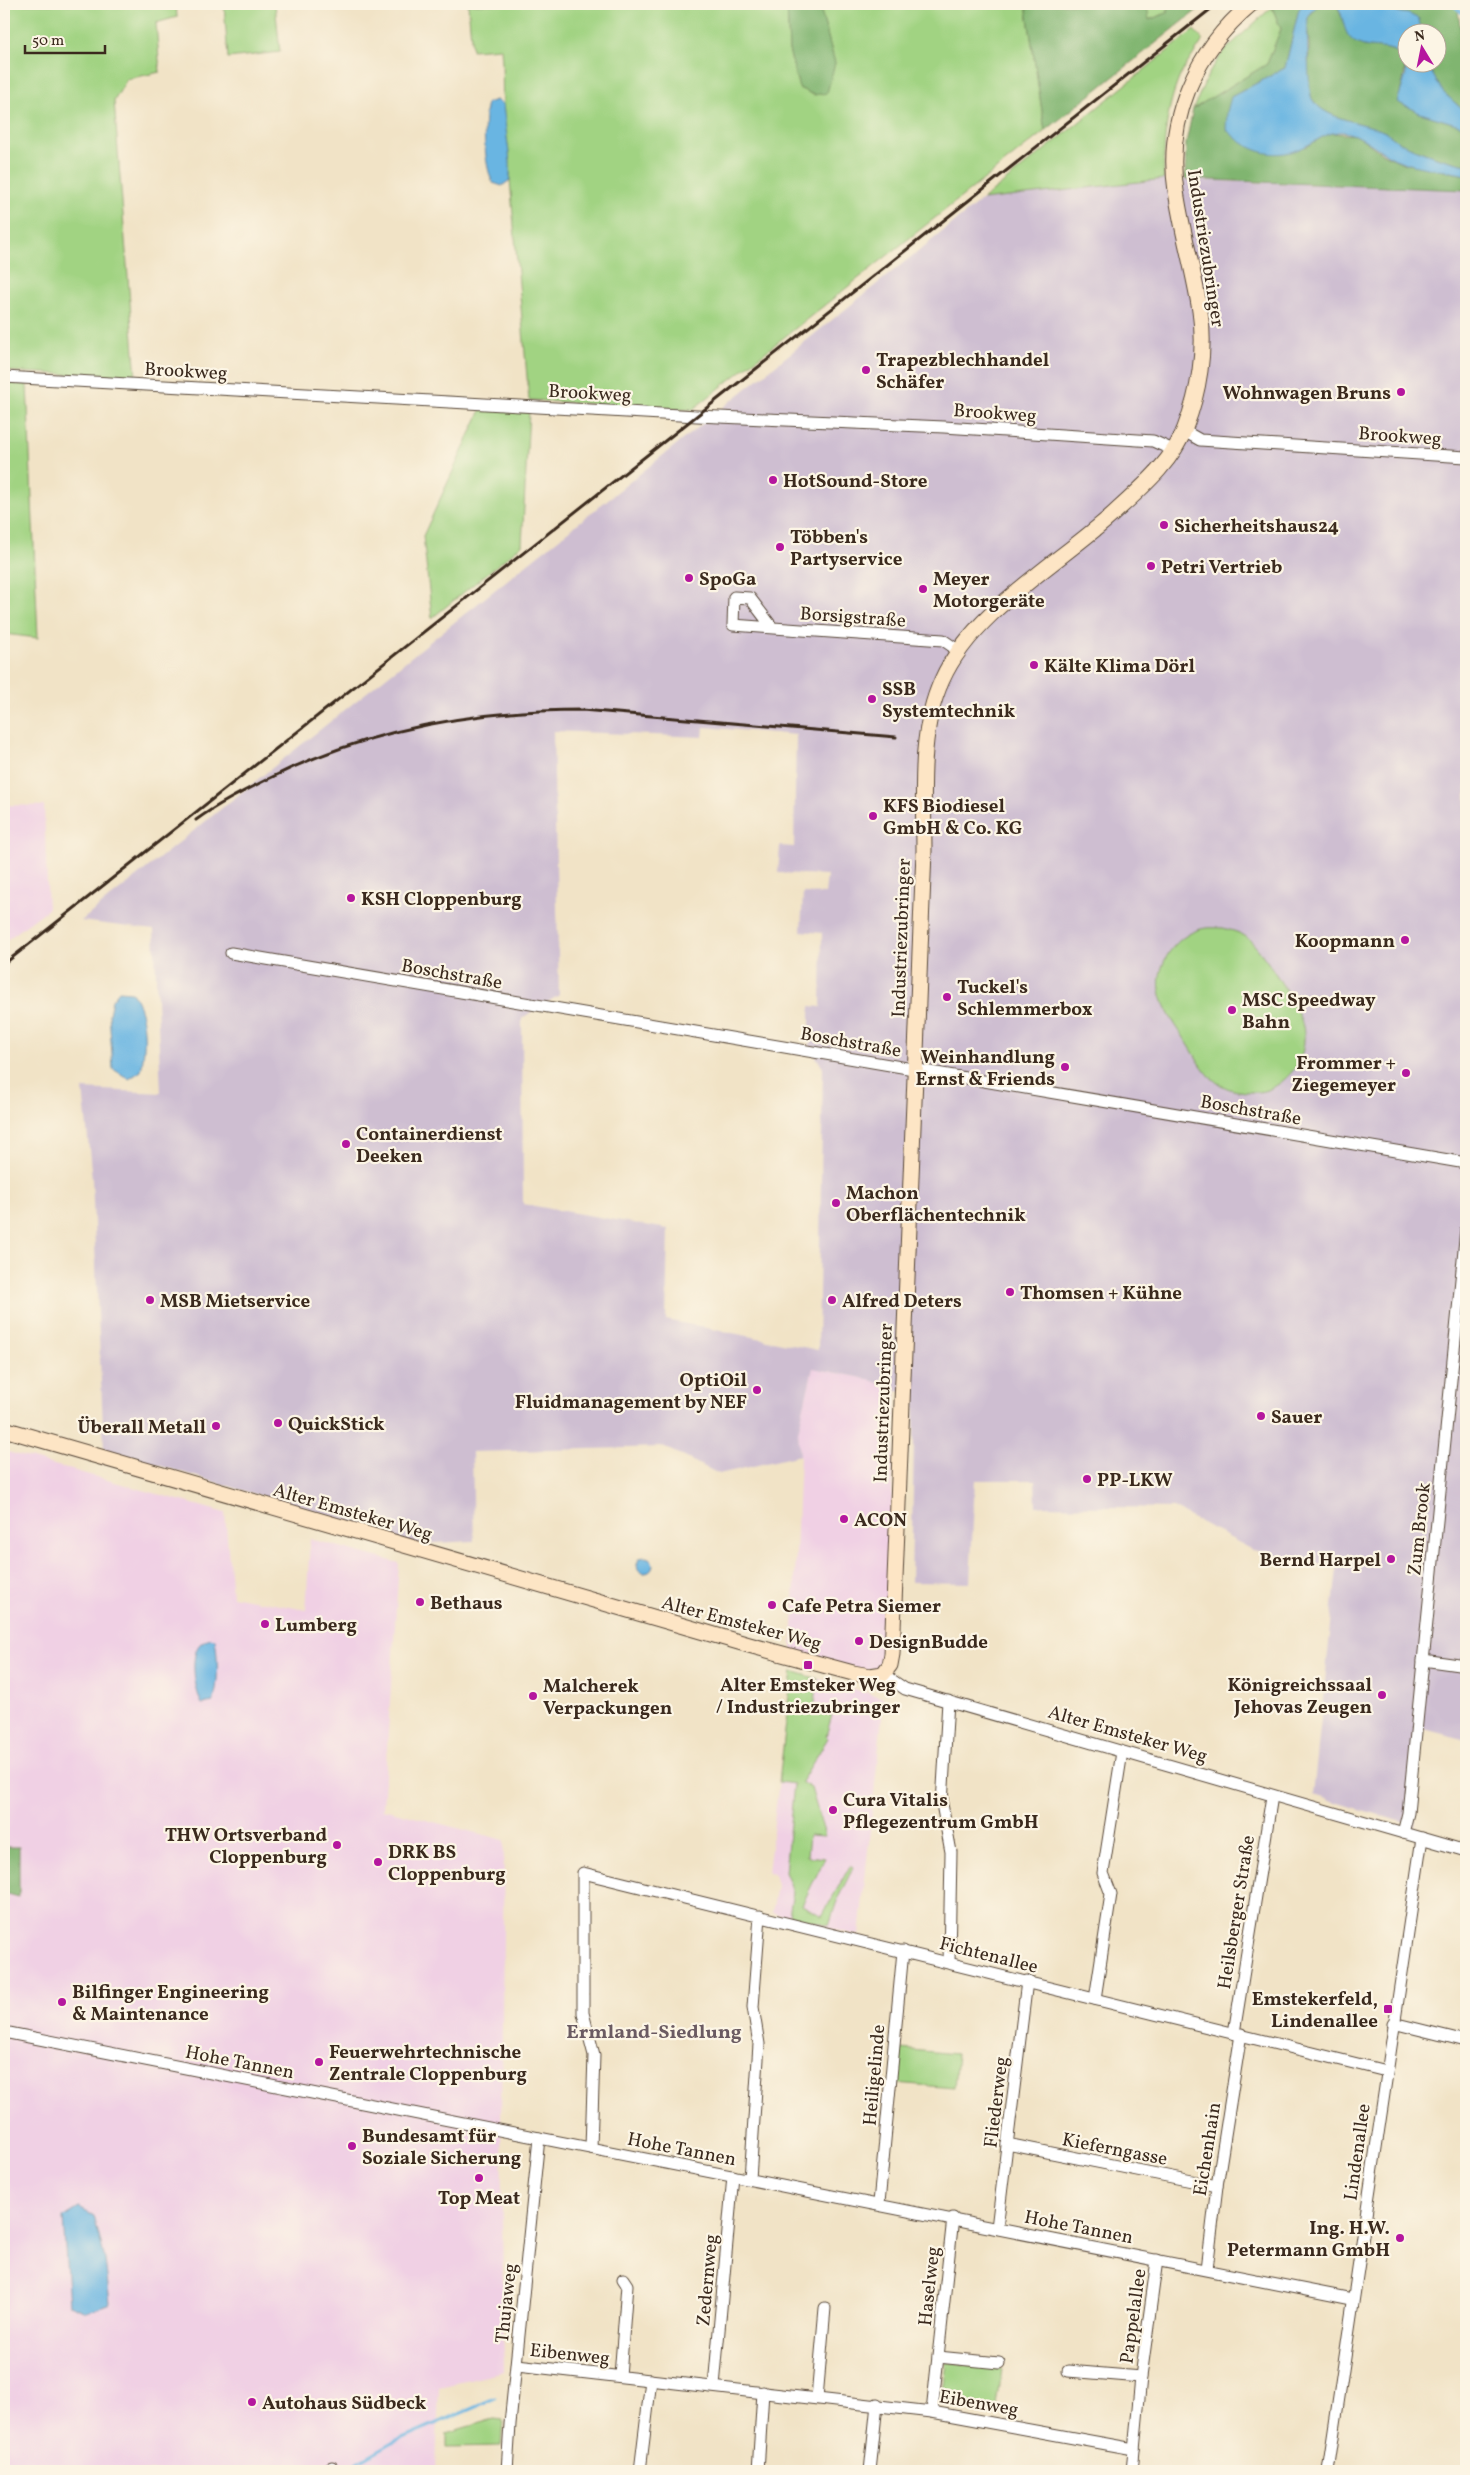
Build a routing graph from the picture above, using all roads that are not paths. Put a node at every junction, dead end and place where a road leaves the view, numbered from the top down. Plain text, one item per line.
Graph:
1 (1252, 4) edge
2 (4, 378) edge
3 (1184, 431) junction
4 (1173, 450) junction
5 (1466, 457) edge
6 (772, 627) dead end
7 (959, 651) junction
8 (230, 953) dead end
9 (915, 1069) junction
10 (1466, 1163) edge
11 (1466, 1229) edge
12 (4, 1429) edge
13 (1423, 1660) junction
14 (1466, 1666) edge
15 (883, 1674) junction
16 (948, 1701) junction
17 (1122, 1752) junction
18 (1272, 1796) junction
19 (1403, 1832) junction
20 (1422, 1838) junction
21 (1466, 1851) edge
22 (760, 1916) junction
23 (903, 1951) junction
24 (949, 1962) junction
25 (1027, 1981) junction
26 (1095, 1999) junction
27 (1393, 2023) junction
28 (4, 2032) edge
29 (1238, 2033) junction
30 (1466, 2041) edge
31 (1386, 2071) junction
32 (540, 2138) junction
33 (1007, 2144) junction
34 (591, 2148) junction
35 (733, 2176) junction
36 (750, 2179) junction
37 (1217, 2186) junction
38 (879, 2203) junction
39 (953, 2218) junction
40 (997, 2228) junction
41 (1157, 2260) junction
42 (1206, 2269) junction
43 (623, 2279) dead end
44 (1352, 2298) junction
45 (825, 2308) dead end
46 (938, 2357) junction
47 (1000, 2363) dead end
48 (517, 2365) junction
49 (1068, 2371) dead end
50 (620, 2376) junction
51 (1141, 2377) junction
52 (650, 2380) junction
53 (714, 2386) junction
54 (763, 2392) junction
55 (817, 2398) junction
56 (877, 2404) junction
57 (932, 2412) junction
58 (1134, 2449) junction
59 (507, 2471) edge
60 (640, 2471) edge
61 (758, 2471) edge
62 (870, 2471) edge
63 (1132, 2471) edge
64 (1328, 2471) edge

1 - 3 street, Industriezubringer
2 - 4 street, Brookweg
3 - 4 street, Industriezubringer
3 - 5 street, Brookweg
4 - 7 street, Industriezubringer
6 - 7 street, Borsigstraße
7 - 9 street, Industriezubringer
8 - 9 street, Boschstraße
9 - 10 street, Boschstraße
9 - 15 street, Industriezubringer
11 - 13 street, Zum Brook
12 - 15 street, Alter Emsteker Weg
13 - 14 street
13 - 19 street, Zum Brook
15 - 16 street, Alter Emsteker Weg
16 - 17 street, Alter Emsteker Weg
16 - 24 street
17 - 18 street, Alter Emsteker Weg
17 - 26 street
18 - 19 street, Alter Emsteker Weg
18 - 29 street, Heilsberger Straße
19 - 20 street, Alter Emsteker Weg
20 - 21 street, Alter Emsteker Weg
20 - 27 street, Lindenallee
22 - 23 street, Fichtenallee
22 - 34 street, Fichtenallee
22 - 36 street
23 - 24 street, Fichtenallee
23 - 38 street, Heiligelinde
24 - 25 street, Fichtenallee
25 - 26 street, Fichtenallee
25 - 33 street, Fliederweg
26 - 29 street, Fichtenallee
27 - 30 street
27 - 31 street, Lindenallee
28 - 32 street, Hohe Tannen
29 - 31 street, Fichtenallee
29 - 37 street, Eichenhain
31 - 44 street, Lindenallee
32 - 34 street, Hohe Tannen
32 - 48 street, Thujaweg
33 - 37 street, Kieferngasse
33 - 40 street, Fliederweg
34 - 35 street, Hohe Tannen
35 - 36 street, Hohe Tannen
35 - 53 street, Zedernweg
36 - 38 street, Hohe Tannen
37 - 42 street, Eichenhain
38 - 39 street, Hohe Tannen
39 - 40 street, Hohe Tannen
39 - 46 street, Haselweg
40 - 41 street, Hohe Tannen
41 - 42 street, Hohe Tannen
41 - 51 street, Pappelallee
42 - 44 street, Hohe Tannen
43 - 50 street, Eibenweg
44 - 64 street, Lindenallee
45 - 55 street
46 - 47 street
46 - 57 street, Haselweg
48 - 50 street, Eibenweg
48 - 59 street, Thujaweg
49 - 51 street, Pappelallee
50 - 52 street, Eibenweg
51 - 58 street, Pappelallee
52 - 53 street, Eibenweg
52 - 60 street
53 - 54 street, Eibenweg
54 - 55 street, Eibenweg
54 - 61 street
55 - 56 street, Eibenweg
56 - 57 street, Eibenweg
56 - 62 street
57 - 58 street, Eibenweg
58 - 63 street, Pappelallee

